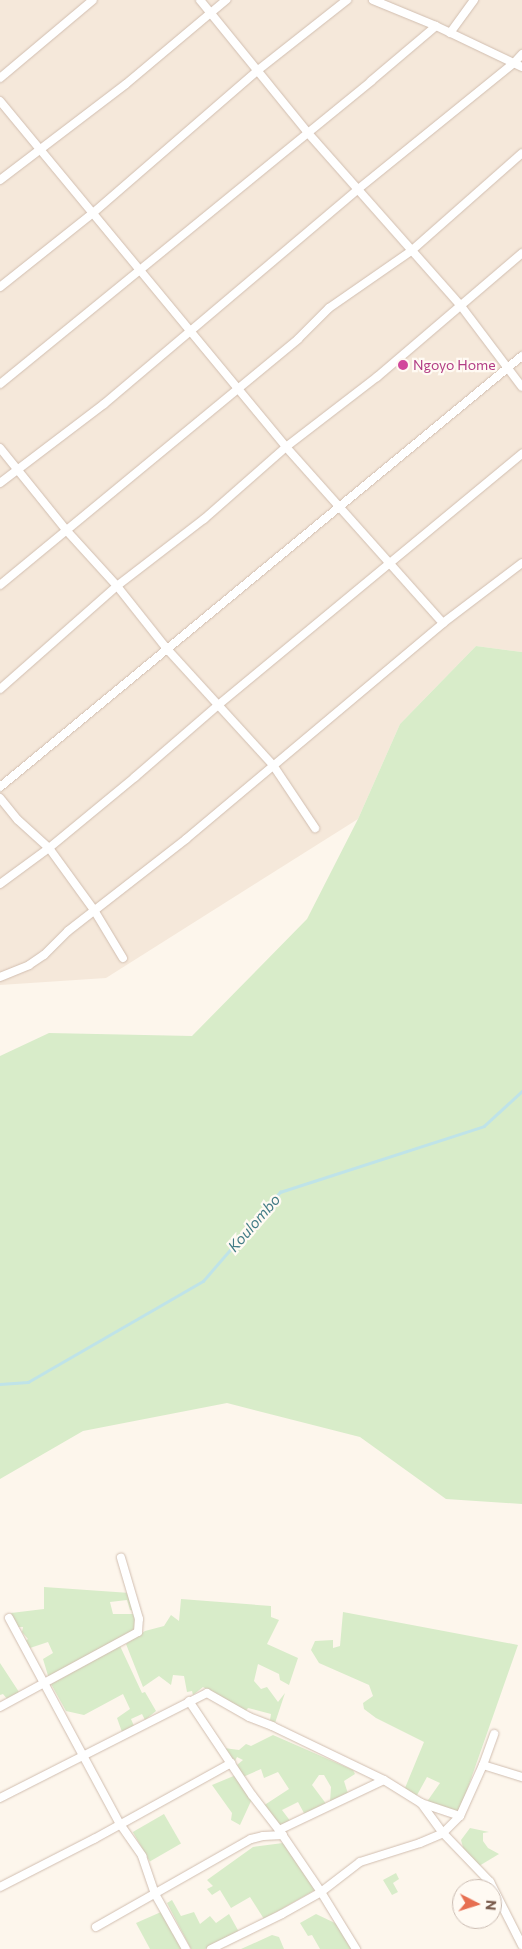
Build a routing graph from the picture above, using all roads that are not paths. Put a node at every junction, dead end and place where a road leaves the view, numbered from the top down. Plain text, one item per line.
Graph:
1 (93, 0) edge
2 (200, 0) edge
3 (226, 0) edge
4 (347, 0) edge
5 (373, 0) edge
6 (474, 0) edge
7 (210, 12) junction
8 (436, 26) junction
9 (450, 33) junction
10 (522, 54) edge
11 (514, 63) junction
12 (522, 67) edge
13 (257, 71) junction
14 (0, 78) edge
15 (0, 101) edge
16 (308, 133) junction
17 (40, 148) junction
18 (522, 153) edge
19 (0, 180) edge
20 (357, 190) junction
21 (93, 213) junction
22 (411, 251) junction
23 (522, 253) edge
24 (139, 269) junction
25 (0, 287) edge
26 (461, 306) junction
27 (191, 332) junction
28 (522, 356) edge
29 (507, 368) junction
30 (0, 384) edge
31 (522, 386) edge
32 (238, 387) junction
33 (286, 447) junction
34 (0, 448) edge
35 (522, 454) edge
36 (17, 468) junction
37 (0, 483) edge
38 (339, 506) junction
39 (67, 531) junction
40 (522, 563) edge
41 (391, 564) junction
42 (0, 585) edge
43 (117, 586) junction
44 (443, 623) junction
45 (167, 649) junction
46 (0, 689) edge
47 (217, 706) junction
48 (273, 765) junction
49 (0, 787) edge
50 (0, 798) edge
51 (315, 828) dead end
52 (49, 848) junction
53 (0, 884) edge
54 (94, 910) junction
55 (123, 958) dead end
56 (0, 977) edge
57 (121, 1558) dead end
58 (10, 1618) dead end
59 (44, 1683) junction
60 (189, 1701) junction
61 (0, 1707) edge
62 (494, 1734) dead end
63 (84, 1754) junction
64 (232, 1763) junction
65 (483, 1766) junction
66 (522, 1777) edge
67 (384, 1780) junction
68 (0, 1798) edge
69 (420, 1804) junction
70 (460, 1816) junction
71 (120, 1824) junction
72 (281, 1833) junction
73 (443, 1833) junction
74 (0, 1887) edge
75 (321, 1892) junction
76 (155, 1894) junction
77 (96, 1927) dead end
78 (522, 1945) edge
79 (186, 1949) edge
80 (211, 1949) edge
81 (356, 1949) edge

1 - 14 street
2 - 7 street
3 - 7 street
4 - 13 street
5 - 8 street
6 - 9 street
7 - 13 street
7 - 17 street
8 - 9 street
8 - 16 street
9 - 11 street
10 - 11 street
11 - 12 street
11 - 20 street
13 - 16 street
13 - 21 street
15 - 17 street
16 - 20 street
16 - 24 street
17 - 19 street
17 - 21 street
18 - 22 street
20 - 22 street
20 - 27 street
21 - 24 street
21 - 25 street
22 - 26 street
22 - 32 street
23 - 26 street
24 - 27 street
24 - 30 street
26 - 29 street
26 - 33 street
27 - 32 street
27 - 36 street
28 - 29 street
29 - 31 street
29 - 38 street
32 - 33 street
32 - 39 street
33 - 38 street
33 - 43 street
34 - 36 street
35 - 41 street
36 - 37 street
36 - 39 street
38 - 41 street
38 - 45 street
39 - 42 street
39 - 43 street
40 - 44 street
41 - 44 street
41 - 47 street
43 - 45 street
43 - 46 street
44 - 48 street
45 - 47 street
45 - 49 street
47 - 48 street
47 - 52 street
48 - 51 street
48 - 54 street
50 - 52 street
52 - 53 street
52 - 54 street
54 - 55 street
54 - 56 street
57 - 59 street
58 - 59 street
59 - 61 street
59 - 63 street
60 - 63 street
60 - 64 street
60 - 67 street
62 - 65 street
63 - 68 street
63 - 71 street
64 - 71 street
64 - 72 street
65 - 66 street
65 - 70 street
67 - 69 street
67 - 72 street
69 - 70 street
69 - 73 street
70 - 73 street
71 - 74 street
71 - 76 street
72 - 75 street
72 - 76 street
73 - 75 street
73 - 78 street
75 - 80 street
75 - 81 street
76 - 77 street
76 - 79 street

